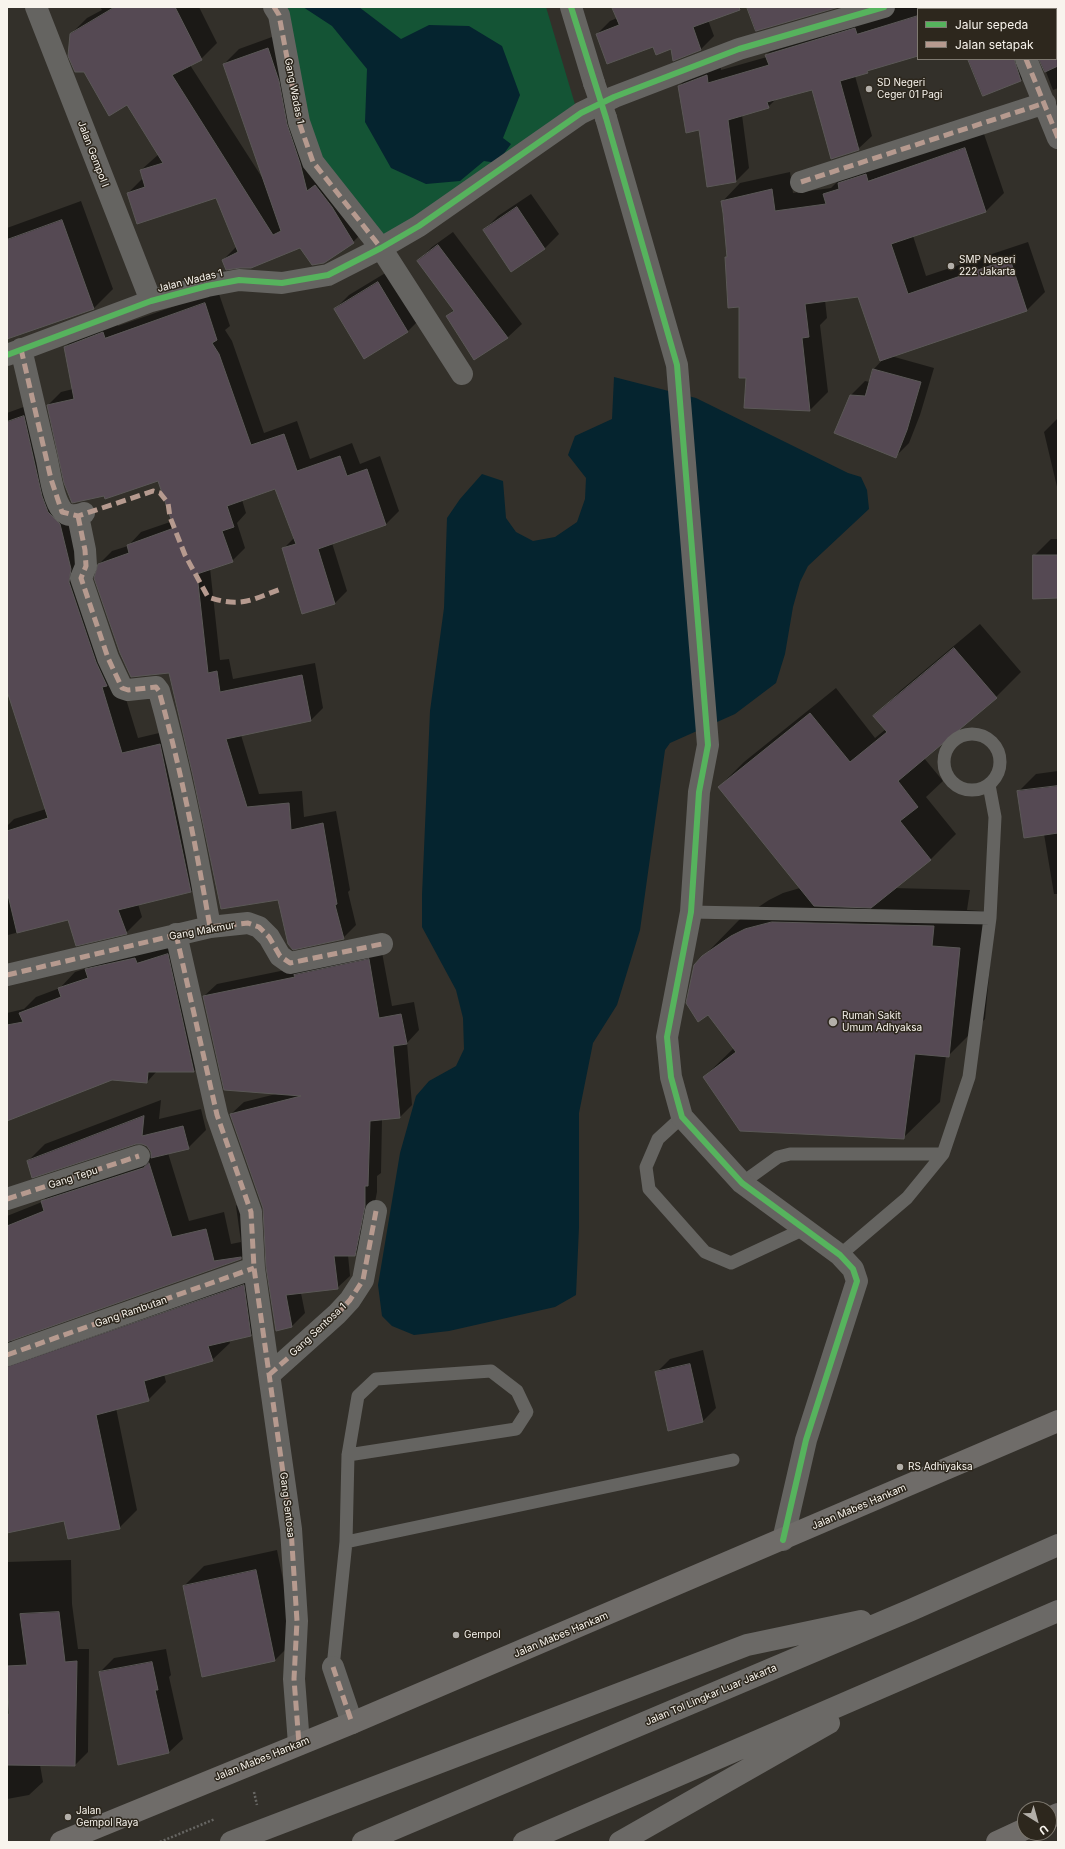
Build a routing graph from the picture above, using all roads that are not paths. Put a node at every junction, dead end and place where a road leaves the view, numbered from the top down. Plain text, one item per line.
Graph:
1 (36, 7) edge
2 (274, 7) edge
3 (571, 7) edge
4 (884, 7) edge
5 (1026, 60) edge
6 (1045, 104) junction
7 (1056, 128) edge
8 (801, 182) dead end
9 (381, 248) junction
10 (151, 301) junction
11 (14, 352) edge
12 (462, 374) dead end
13 (989, 785) junction
14 (691, 912) junction
15 (990, 918) junction
16 (210, 927) junction
17 (176, 934) junction
18 (382, 944) dead end
19 (7, 975) edge
20 (682, 1117) junction
21 (943, 1154) junction
22 (138, 1156) dead end
23 (742, 1183) junction
24 (7, 1199) edge
25 (376, 1211) dead end
26 (804, 1229) junction
27 (840, 1255) junction
28 (254, 1268) junction
29 (7, 1355) edge
30 (269, 1375) junction
31 (1058, 1421) edge
32 (348, 1455) junction
33 (733, 1460) dead end
34 (783, 1540) junction
35 (346, 1542) junction
36 (1058, 1545) edge
37 (911, 1610) junction
38 (1058, 1611) edge
39 (333, 1667) joint
40 (925, 1668) junction
41 (352, 1723) junction
42 (299, 1744) junction
43 (1017, 1833) edge
44 (60, 1842) edge
45 (231, 1842) edge
46 (363, 1842) edge
47 (524, 1842) edge
48 (620, 1842) edge
49 (997, 1842) edge

1 - 10 street, Jalan Gempol I
2 - 9 street, Gang Wadas 1
3 - 14 street, bridge
4 - 9 street, Jalan Wadas 1
5 - 6 street
6 - 7 street
6 - 8 street
9 - 10 street, Jalan Wadas 1
9 - 12 street, Gang Wadas 1
10 - 11 street, Jalan Wadas 1
11 - 16 street
13 - 13 lane
13 - 15 lane
14 - 15 lane
14 - 20 street
15 - 21 lane
16 - 17 street, Gang Makmur
16 - 18 street, Gang Makmur
17 - 19 street, Gang Makmur
17 - 28 street, Gang Sentosa
20 - 23 street
20 - 26 lane
21 - 23 lane
21 - 27 lane
22 - 24 street, Gang Tepu
23 - 26 street
25 - 30 street, Gang Sentosa 1
26 - 27 street
27 - 34 street
28 - 29 street, Gang Rambutan
28 - 30 street, Gang Sentosa
30 - 42 street, Gang Sentosa
31 - 34 main road, Jalan Mabes Hankam
32 - 32 lane
32 - 35 lane
33 - 35 lane
34 - 41 main road, Jalan Mabes Hankam
35 - 39 lane
36 - 37 highway, Jalan Tol Lingkar Luar Jakarta
37 - 45 highway
37 - 46 highway, Jalan Tol Lingkar Luar Jakarta
38 - 40 highway
39 - 41 street
40 - 47 highway
40 - 48 highway
41 - 42 main road, Jalan Mabes Hankam
42 - 44 main road, Jalan Mabes Hankam
43 - 49 main road

